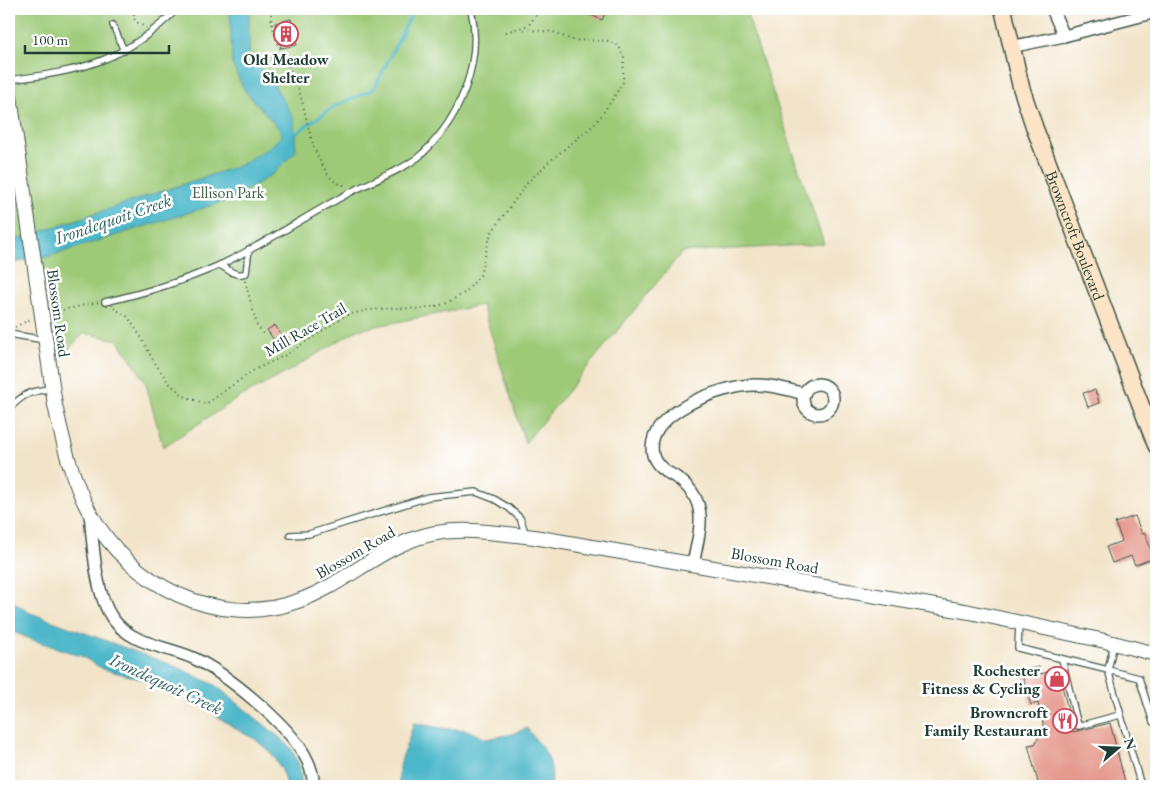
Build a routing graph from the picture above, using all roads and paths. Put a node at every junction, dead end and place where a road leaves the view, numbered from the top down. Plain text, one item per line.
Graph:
1 (133, 9) edge
2 (177, 9) edge
3 (271, 9) edge
4 (471, 9) edge
5 (540, 9) edge
6 (567, 9) edge
7 (1052, 9) edge
8 (1156, 12) edge
9 (1005, 13) edge
10 (593, 16) dead end
11 (113, 25) dead end
12 (522, 28) junction
13 (506, 32) dead end
14 (152, 33) junction
15 (1064, 36) junction
16 (1010, 47) junction
17 (124, 52) junction
18 (9, 80) edge
19 (9, 90) edge
20 (351, 185) dead end
21 (250, 249) junction
22 (220, 265) junction
23 (243, 274) junction
24 (105, 302) junction
25 (42, 316) junction
26 (9, 332) edge
27 (265, 337) dead end
28 (45, 340) junction
29 (53, 388) junction
30 (804, 394) dead end
31 (9, 408) edge
32 (1156, 445) edge
33 (1156, 510) edge
34 (90, 513) junction
35 (1156, 520) edge
36 (290, 535) dead end
37 (527, 537) junction
38 (693, 564) junction
39 (1019, 622) junction
40 (1114, 643) junction
41 (1155, 650) edge
42 (1062, 659) junction
43 (1108, 670) junction
44 (1120, 715) junction
45 (1156, 721) edge
46 (314, 786) edge
47 (1141, 786) edge

1 - 14 path
2 - 14 lane
3 - 20 path
4 - 21 lane
5 - 12 path
6 - 10 path
7 - 15 street
8 - 15 street
9 - 16 main road, Browncroft Boulevard
11 - 17 lane
12 - 13 path
12 - 24 path, Mill Race Trail
14 - 17 lane
15 - 16 street
16 - 32 main road, Browncroft Boulevard
17 - 18 lane
19 - 25 street, Blossom Road
21 - 22 lane
21 - 23 lane
22 - 23 lane
22 - 24 lane
23 - 27 path
24 - 25 path
25 - 26 path
25 - 28 street, Blossom Road
26 - 28 lane
28 - 29 street, Blossom Road
29 - 31 lane
29 - 34 street, Blossom Road
30 - 38 street
33 - 35 lane
34 - 37 street, Blossom Road
34 - 46 street
36 - 37 lane
37 - 38 street, Blossom Road
38 - 39 street, Blossom Road
39 - 40 street, Blossom Road
39 - 42 lane
40 - 41 street, Blossom Road
40 - 43 lane
42 - 43 lane
42 - 44 lane
43 - 44 lane
43 - 45 lane
44 - 47 lane

